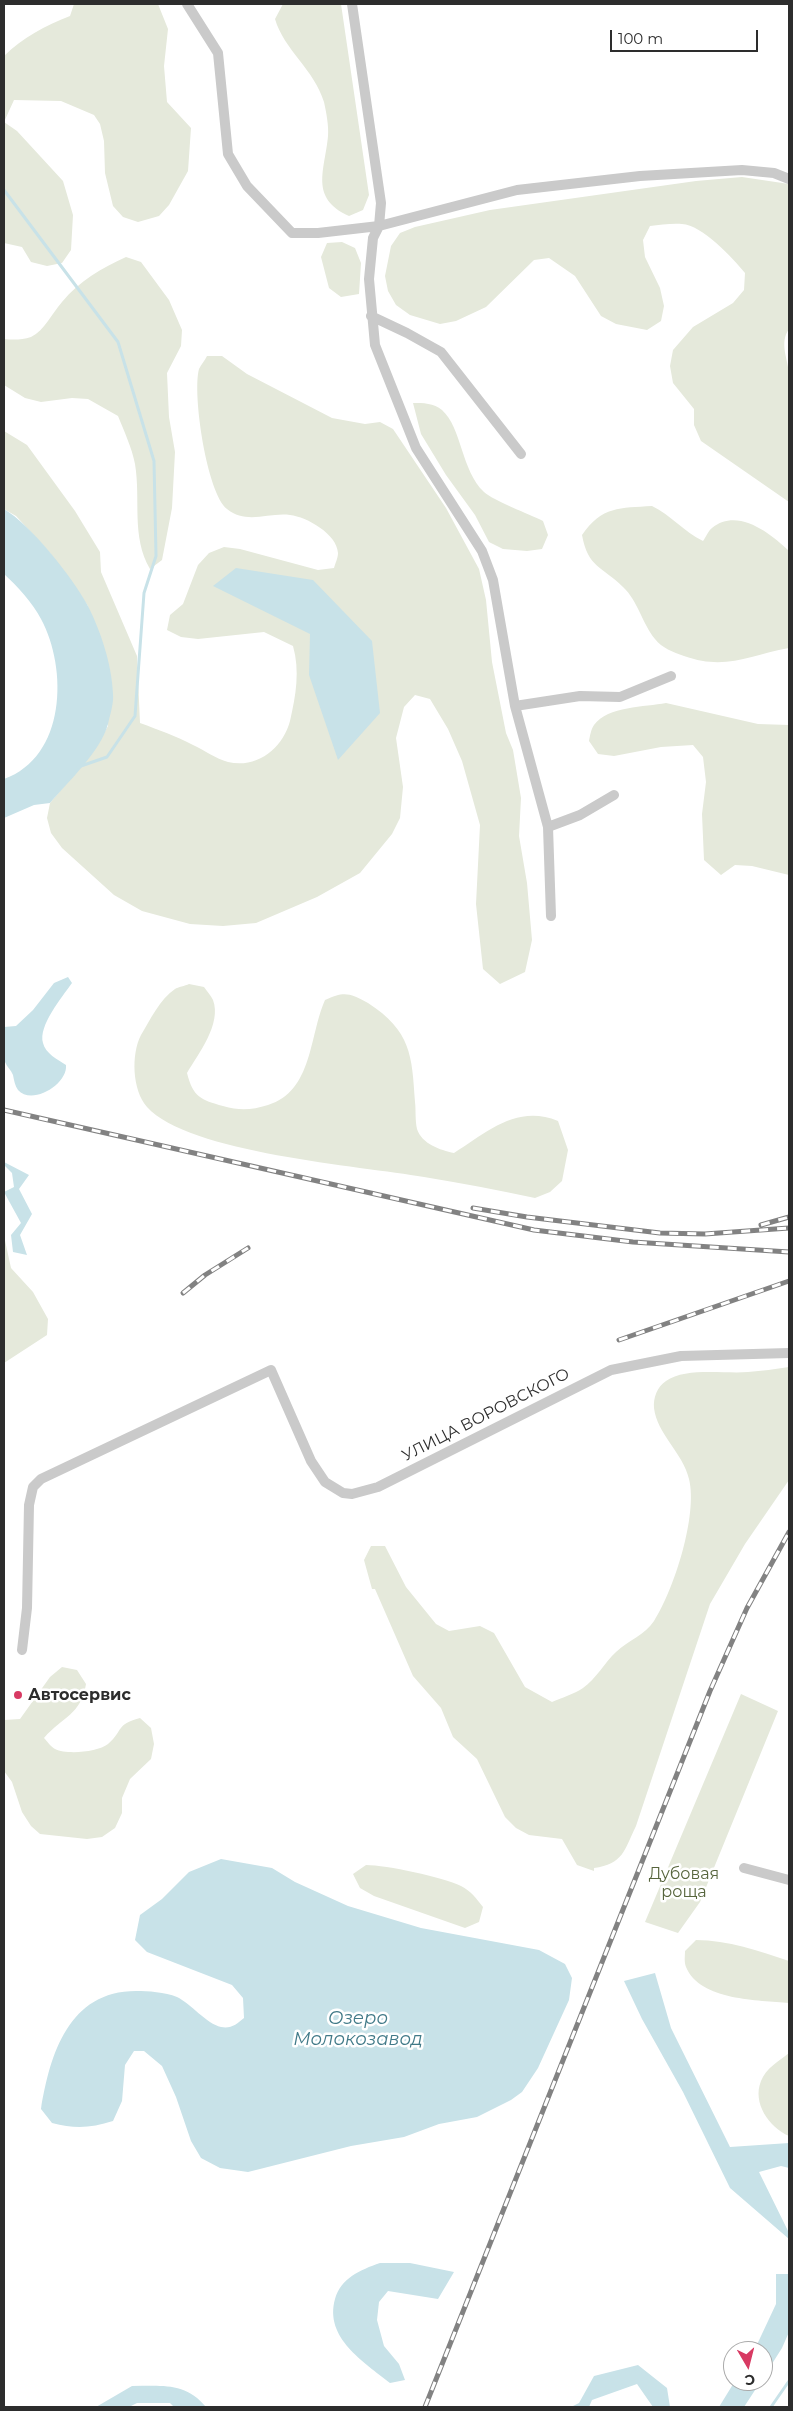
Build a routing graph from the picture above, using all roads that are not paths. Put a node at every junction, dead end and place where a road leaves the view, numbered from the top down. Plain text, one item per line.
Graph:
1 (186, 4) edge
2 (352, 4) edge
3 (789, 179) edge
4 (379, 226) junction
5 (371, 316) junction
6 (521, 454) dead end
7 (672, 676) dead end
8 (515, 706) junction
9 (614, 795) dead end
10 (548, 827) junction
11 (551, 916) dead end
12 (789, 1352) edge
13 (22, 1650) dead end
14 (744, 1868) dead end
15 (789, 1880) edge

1 - 4 street
2 - 4 street
3 - 4 street
4 - 5 street
5 - 6 street
5 - 8 street
7 - 8 street
8 - 10 street
9 - 10 street
10 - 11 street
12 - 13 street, УЛИЦА ВОРОВСКОГО
14 - 15 street

